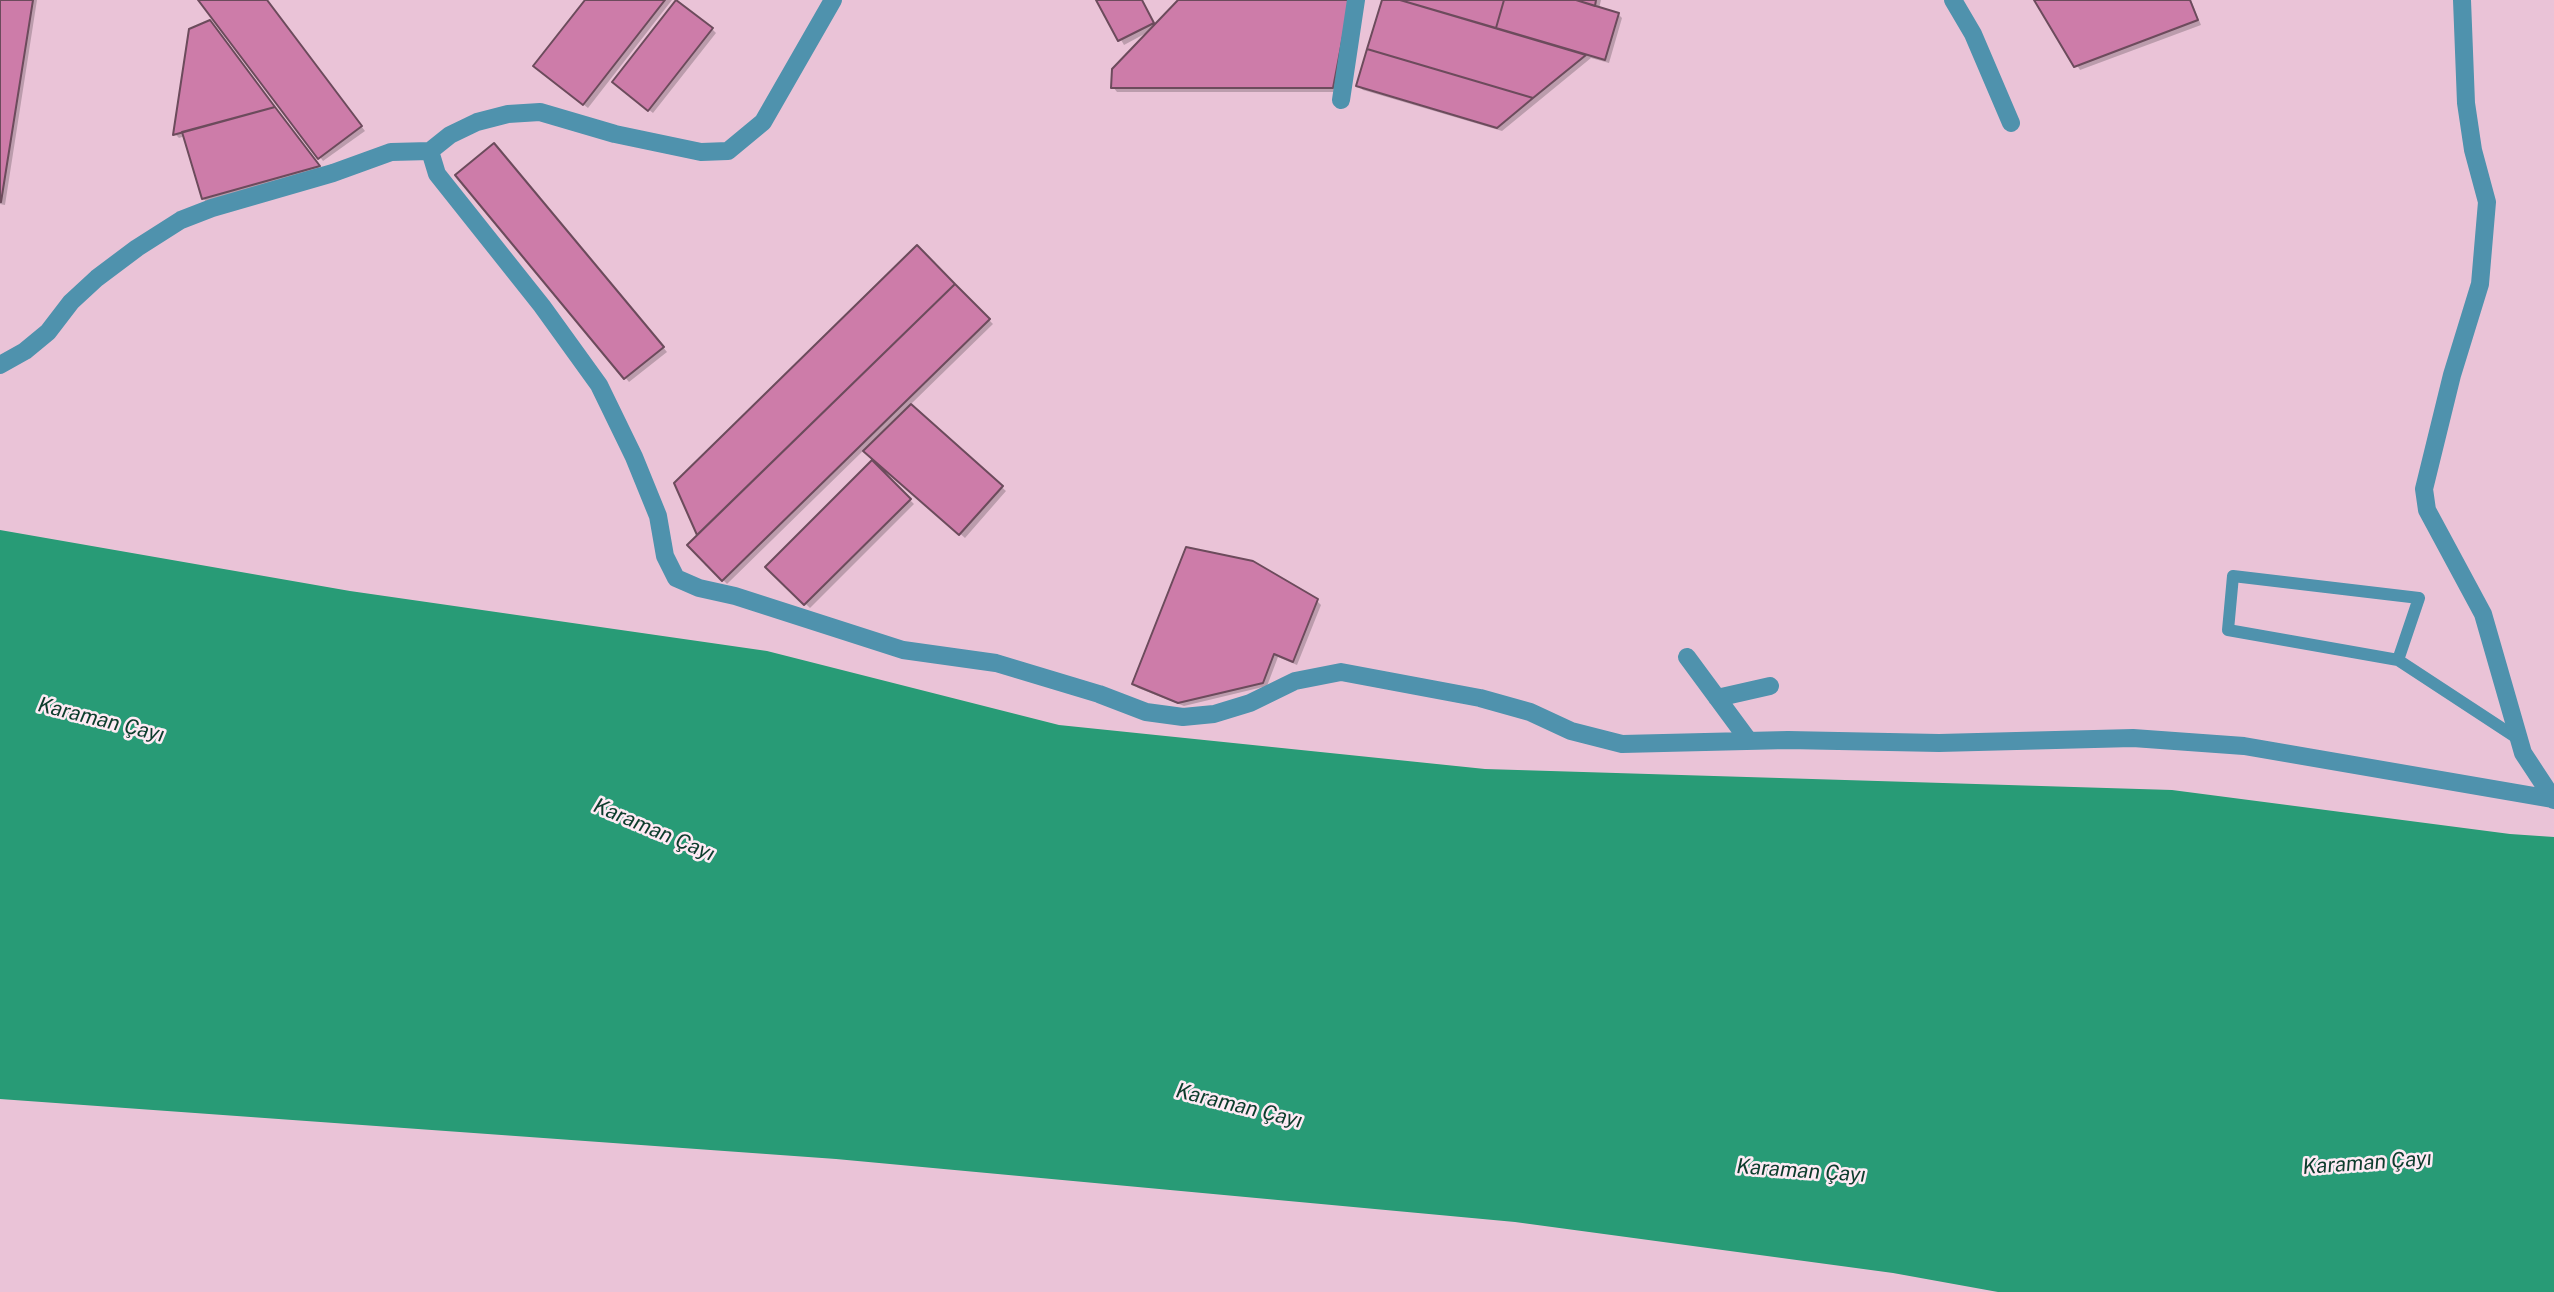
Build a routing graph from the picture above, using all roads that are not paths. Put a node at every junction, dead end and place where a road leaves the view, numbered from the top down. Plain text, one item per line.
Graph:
1 (833, 0) edge
2 (1356, 0) edge
3 (1953, 0) edge
4 (2462, 0) edge
5 (1341, 100) dead end
6 (2011, 123) dead end
7 (430, 151) junction
8 (0, 365) edge
9 (1687, 657) dead end
10 (2398, 660) junction
11 (1770, 685) dead end
12 (1717, 698) junction
13 (2519, 740) junction
14 (1749, 741) junction
15 (2553, 800) edge

1 - 7 street
2 - 5 street
3 - 6 street
4 - 13 street
7 - 8 street
7 - 14 street
9 - 12 street
10 - 10 lane
10 - 13 lane
11 - 12 street
12 - 14 street
13 - 15 street
14 - 15 street

